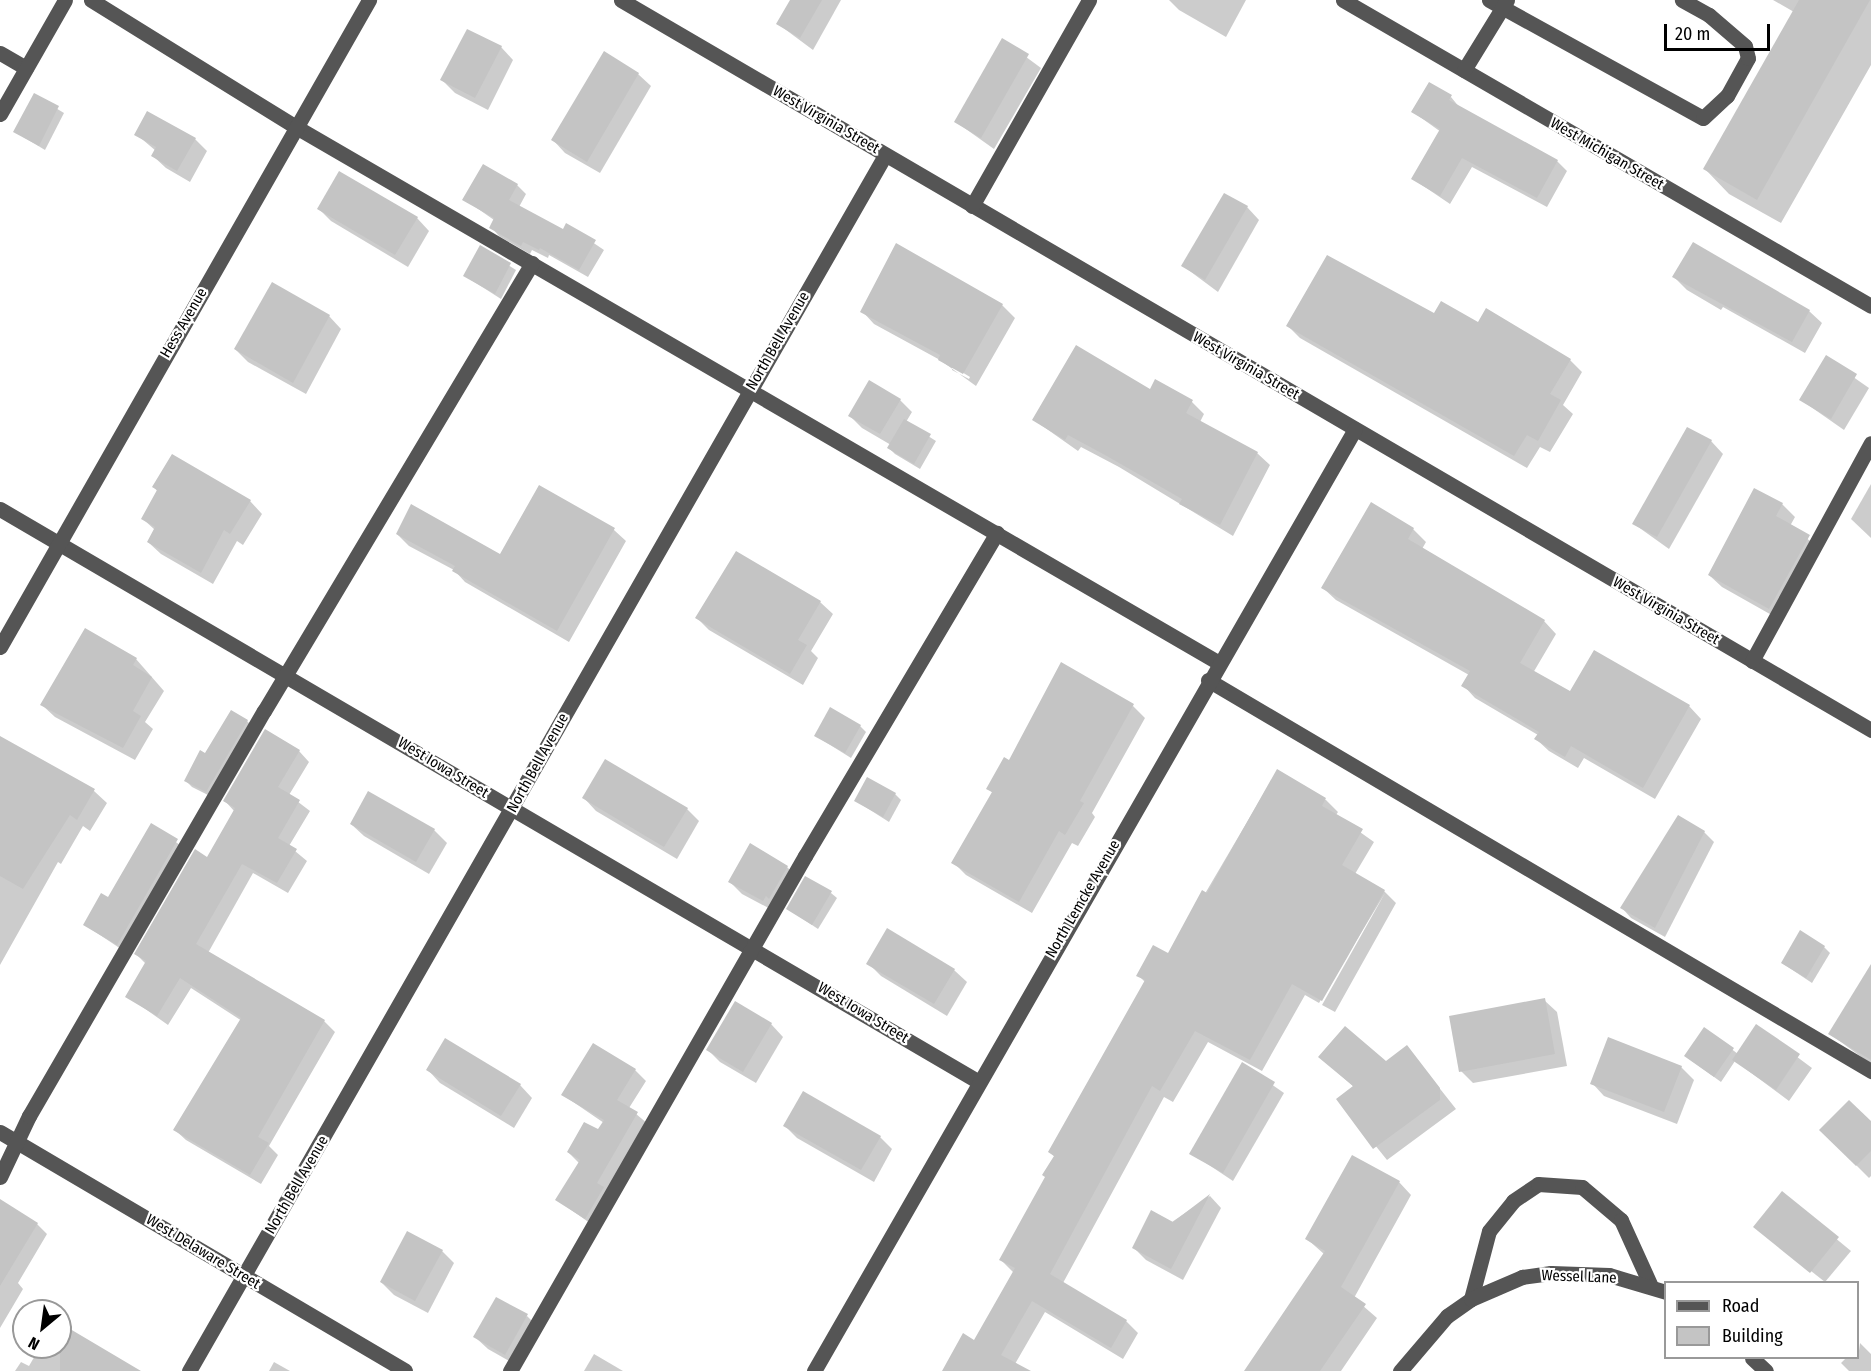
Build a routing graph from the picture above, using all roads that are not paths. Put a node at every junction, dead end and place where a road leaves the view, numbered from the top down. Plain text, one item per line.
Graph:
1 (64, 0) edge
2 (91, 0) edge
3 (369, 0) edge
4 (621, 0) edge
5 (1089, 0) edge
6 (1343, 0) edge
7 (1682, 0) edge
8 (1499, 2) edge
9 (0, 53) edge
10 (26, 68) junction
11 (1464, 70) junction
12 (0, 114) edge
13 (296, 127) junction
14 (885, 155) junction
15 (972, 206) junction
16 (532, 264) junction
17 (1871, 306) edge
18 (750, 390) junction
19 (1355, 429) junction
20 (1871, 443) edge
21 (0, 510) edge
22 (997, 533) junction
23 (57, 544) junction
24 (0, 647) edge
25 (1752, 661) junction
26 (1219, 663) junction
27 (287, 676) junction
28 (1208, 680) junction
29 (1871, 730) edge
30 (512, 809) junction
31 (754, 950) junction
32 (1871, 1071) edge
33 (979, 1082) junction
34 (0, 1132) edge
35 (19, 1144) junction
36 (0, 1177) edge
37 (243, 1276) junction
38 (1650, 1284) junction
39 (1664, 1291) edge
40 (1471, 1299) junction
41 (1753, 1359) edge
42 (189, 1371) edge
43 (405, 1371) edge
44 (510, 1371) edge
45 (814, 1371) edge
46 (1400, 1371) edge
47 (1766, 1371) edge

1 - 10 street
2 - 13 street
3 - 13 street, Hess Avenue
4 - 14 street, West Virginia Street
5 - 15 street
6 - 11 street, West Michigan Street
7 - 8 street
8 - 11 street
9 - 10 street
10 - 12 street
11 - 17 street, West Michigan Street
13 - 16 street
13 - 23 street, Hess Avenue
14 - 15 street, West Virginia Street
14 - 18 street, North Bell Avenue
15 - 19 street, West Virginia Street
16 - 18 street
16 - 27 street
18 - 22 street
18 - 30 street, North Bell Avenue
19 - 25 street, West Virginia Street
19 - 26 street, North Lemcke Avenue
20 - 25 street
21 - 23 street, West Iowa Street
22 - 26 street
22 - 31 street
23 - 24 street, Hess Avenue
23 - 27 street, West Iowa Street
25 - 29 street, West Virginia Street
26 - 28 street, North Lemcke Avenue
27 - 30 street, West Iowa Street
27 - 35 street
28 - 32 street
28 - 33 street, North Lemcke Avenue
30 - 31 street, West Iowa Street
30 - 37 street, North Bell Avenue
31 - 33 street, West Iowa Street
31 - 44 street
33 - 45 street, North Lemcke Avenue
34 - 35 street, West Delaware Street
35 - 36 street
35 - 37 street, West Delaware Street
37 - 42 street, North Bell Avenue
37 - 43 street, West Delaware Street
38 - 39 street
38 - 40 street, Wessel Lane
38 - 40 street
40 - 46 street, Wessel Lane
41 - 47 street

